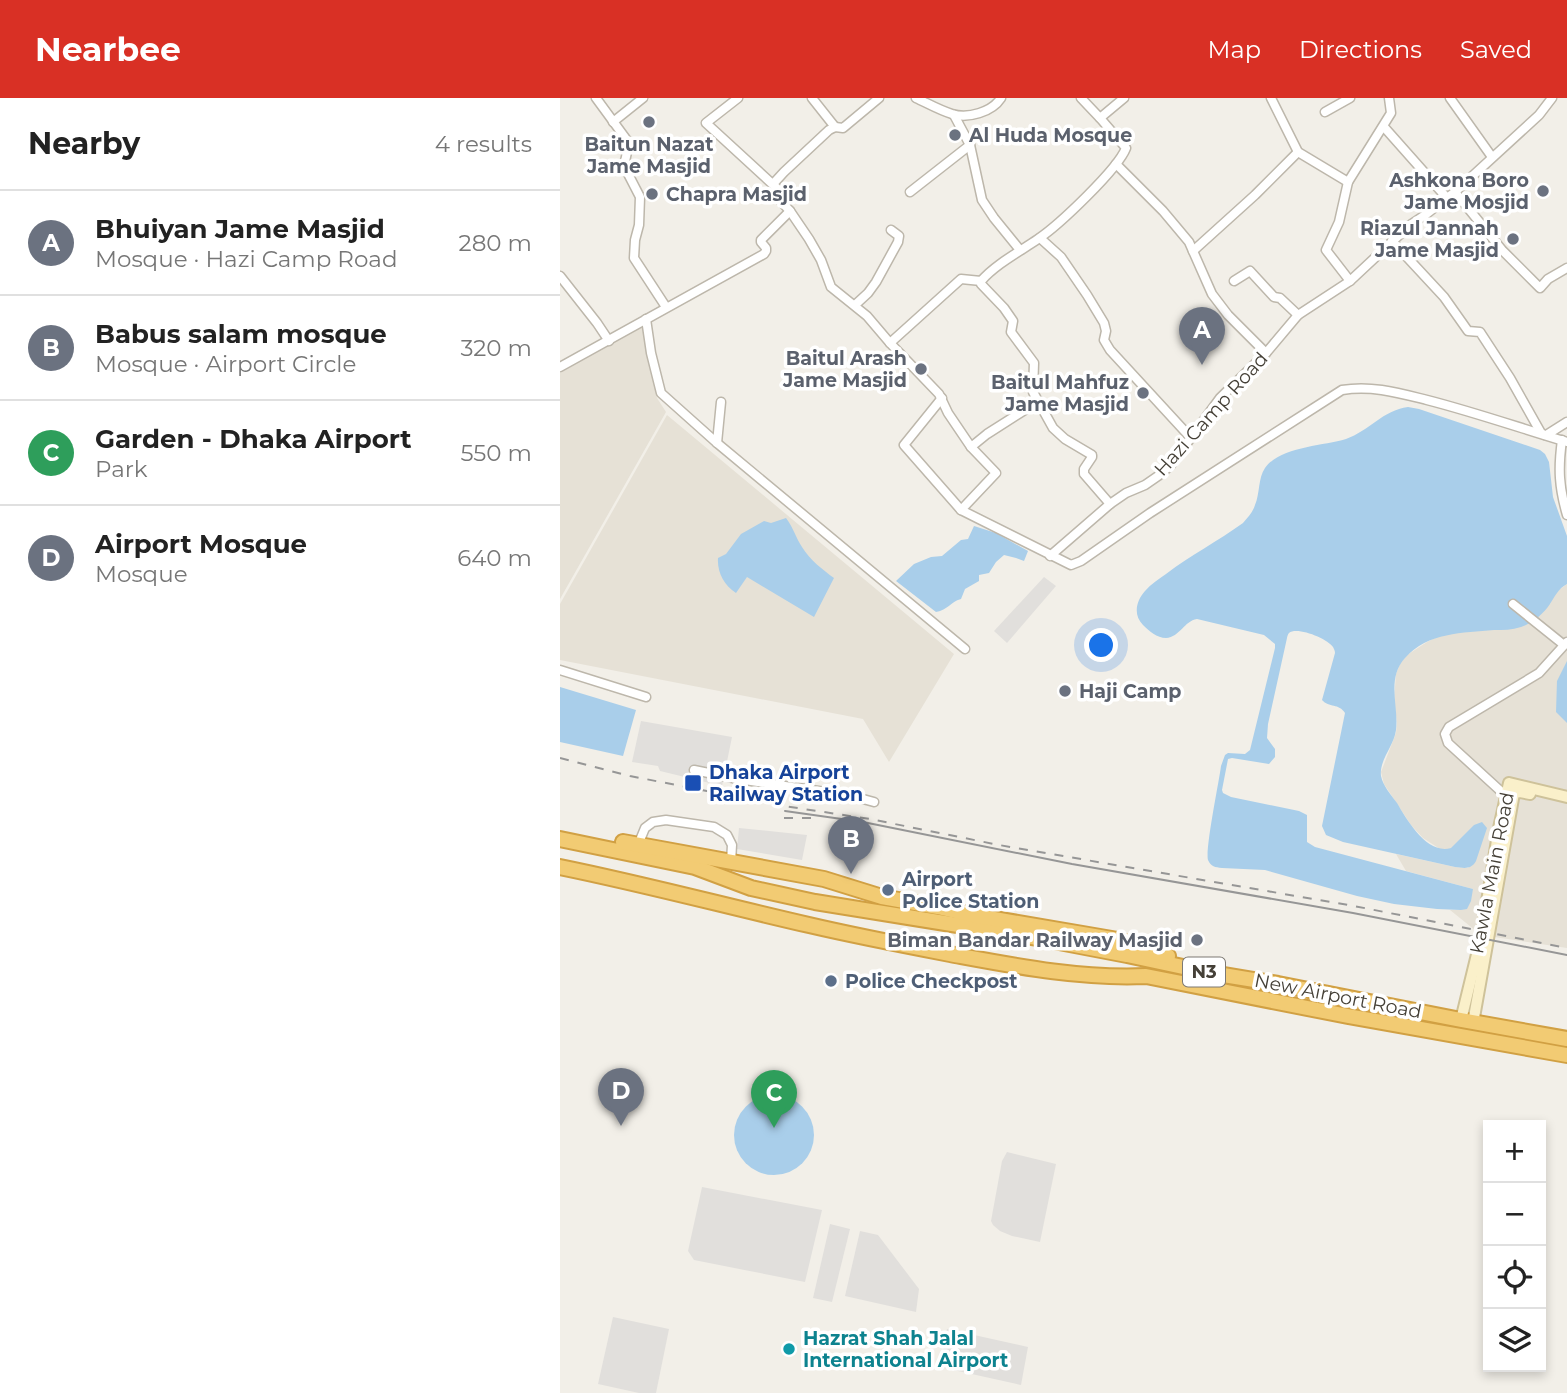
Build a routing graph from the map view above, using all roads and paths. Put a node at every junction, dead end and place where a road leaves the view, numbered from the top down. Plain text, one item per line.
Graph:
1 (596, 98) edge
2 (643, 98) edge
3 (738, 98) edge
4 (812, 98) edge
5 (879, 98) edge
6 (916, 98) edge
7 (1002, 98) edge
8 (1082, 98) edge
9 (1124, 98) edge
10 (1272, 98) edge
11 (1350, 98) edge
12 (1389, 98) edge
13 (1450, 98) edge
14 (1552, 98) edge
15 (1325, 112) dead end
16 (954, 115) junction
17 (1100, 118) junction
18 (613, 122) junction
19 (835, 127) junction
20 (1384, 127) junction
21 (970, 145) junction
22 (1298, 152) junction
23 (1492, 157) junction
24 (1116, 164) junction
25 (1348, 182) junction
26 (773, 184) junction
27 (910, 192) dead end
28 (1455, 192) junction
29 (1447, 198) junction
30 (790, 211) junction
31 (891, 230) dead end
32 (1040, 238) junction
33 (1392, 241) junction
34 (1020, 250) junction
35 (1193, 251) junction
36 (1567, 268) edge
37 (560, 276) edge
38 (981, 281) junction
39 (1234, 281) dead end
40 (1350, 281) junction
41 (855, 305) junction
42 (666, 307) junction
43 (1298, 315) junction
44 (646, 319) junction
45 (609, 341) junction
46 (890, 344) junction
47 (1266, 353) junction
48 (560, 367) edge
49 (942, 398) junction
50 (1039, 401) junction
51 (721, 402) dead end
52 (1567, 422) edge
53 (1545, 435) junction
54 (1191, 438) junction
55 (1564, 441) edge
56 (717, 443) junction
57 (971, 447) junction
58 (1110, 504) junction
59 (961, 510) junction
60 (1567, 515) edge
61 (1050, 556) junction
62 (1513, 604) dead end
63 (1565, 643) edge
64 (965, 649) dead end
65 (560, 670) edge
66 (646, 697) dead end
67 (694, 770) dead end
68 (1506, 796) junction
69 (1567, 799) edge
70 (874, 802) dead end
71 (560, 831) edge
72 (560, 839) edge
73 (638, 845) junction
74 (731, 862) junction
75 (560, 867) edge
76 (1189, 964) dead end
77 (1467, 1021) junction
78 (1567, 1035) edge
79 (1545, 1051) junction
80 (1567, 1055) edge
81 (1567, 1062) edge

1 - 18 street
2 - 18 street
3 - 26 street
4 - 19 street
5 - 19 street
6 - 16 street
7 - 16 street
8 - 17 street
9 - 17 street
10 - 22 street
11 - 15 street
12 - 20 street
13 - 23 street
14 - 23 street, Hazi Camp Road
16 - 21 street
17 - 24 street
18 - 42 street
19 - 26 street
20 - 25 street
20 - 29 street
21 - 27 street
21 - 34 street
22 - 25 street
22 - 35 street
23 - 28 street, Hazi Camp Road
24 - 32 street
24 - 35 street
25 - 40 street
26 - 30 street
28 - 29 street, Hazi Camp Road
28 - 36 street
29 - 33 street, Hazi Camp Road
30 - 41 street
30 - 42 street
31 - 41 street
32 - 34 street
32 - 54 street
33 - 40 street, Hazi Camp Road
33 - 53 street
34 - 38 street
35 - 47 street
37 - 45 street
38 - 46 street
38 - 50 street
39 - 43 street
40 - 43 street, Hazi Camp Road
41 - 46 street
42 - 44 street
43 - 47 street, Hazi Camp Road
44 - 45 street
44 - 56 street
45 - 48 street
46 - 49 street
47 - 54 street, Hazi Camp Road
49 - 57 street
49 - 59 street
50 - 57 street
50 - 58 street
51 - 56 street
52 - 53 street
53 - 55 street
53 - 61 street
54 - 58 street, Hazi Camp Road
55 - 60 street
56 - 64 street
57 - 59 street
58 - 61 street, Hazi Camp Road
59 - 61 street
62 - 63 street
63 - 68 street
65 - 66 street
67 - 70 street
68 - 69 street, Kawla Main Road
68 - 77 street, Kawla Main Road
69 - 77 street, Kawla Main Road
71 - 73 highway
72 - 77 highway, New Airport Road / N3
73 - 74 highway
73 - 74 street
74 - 76 highway
75 - 79 highway, New Airport Road / N3
77 - 78 highway, New Airport Road / N3
79 - 80 highway, New Airport Road / N3
79 - 81 highway

